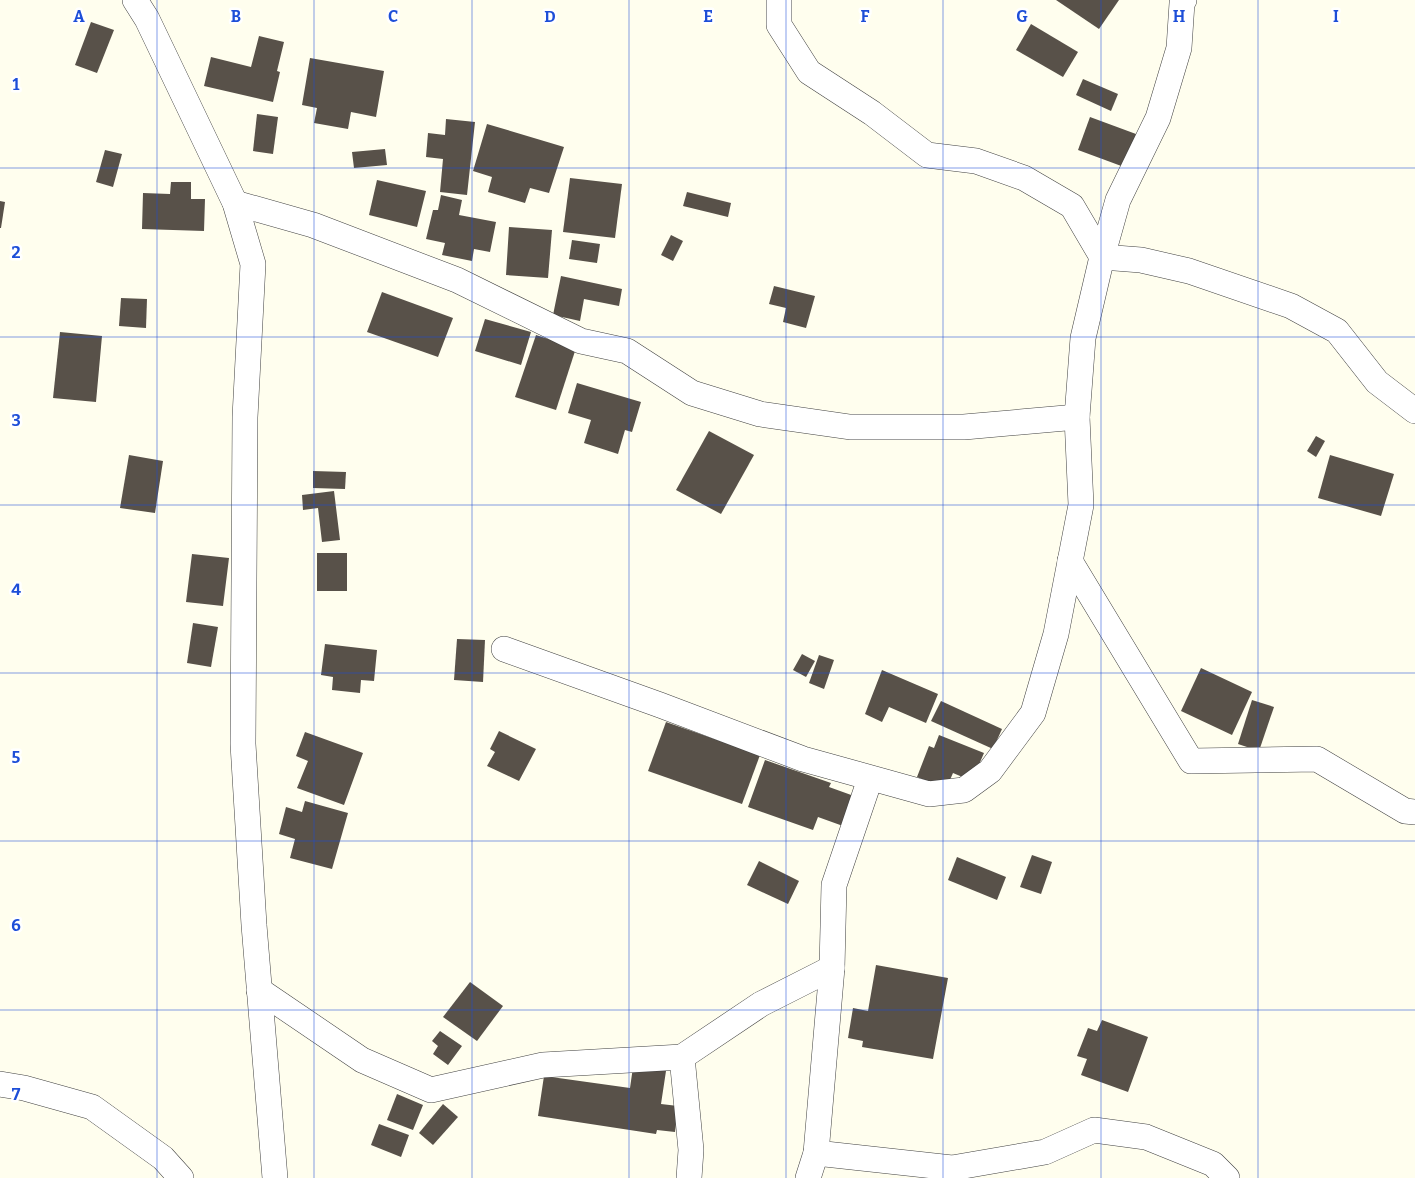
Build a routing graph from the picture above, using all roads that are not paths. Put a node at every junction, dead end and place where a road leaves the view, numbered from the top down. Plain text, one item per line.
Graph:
1 (135, 0) edge
2 (779, 0) edge
3 (1184, 0) edge
4 (234, 203) junction
5 (1102, 257) junction
6 (1415, 411) edge
7 (1077, 416) junction
8 (1070, 561) junction
9 (504, 649) dead end
10 (870, 779) junction
11 (1415, 812) edge
12 (832, 968) junction
13 (260, 990) junction
14 (682, 1057) junction
15 (0, 1084) edge
16 (816, 1153) junction
17 (181, 1178) edge
18 (275, 1178) edge
19 (689, 1178) edge
20 (808, 1178) edge
21 (1227, 1178) edge

1 - 4 street
2 - 5 street
3 - 5 street
4 - 7 street
4 - 13 street
5 - 6 street
5 - 7 street
7 - 8 street
8 - 10 street
8 - 11 street
9 - 10 street
10 - 12 street
12 - 14 street
12 - 16 street
13 - 14 street
13 - 18 street
14 - 19 street
15 - 17 street
16 - 20 street
16 - 21 street

